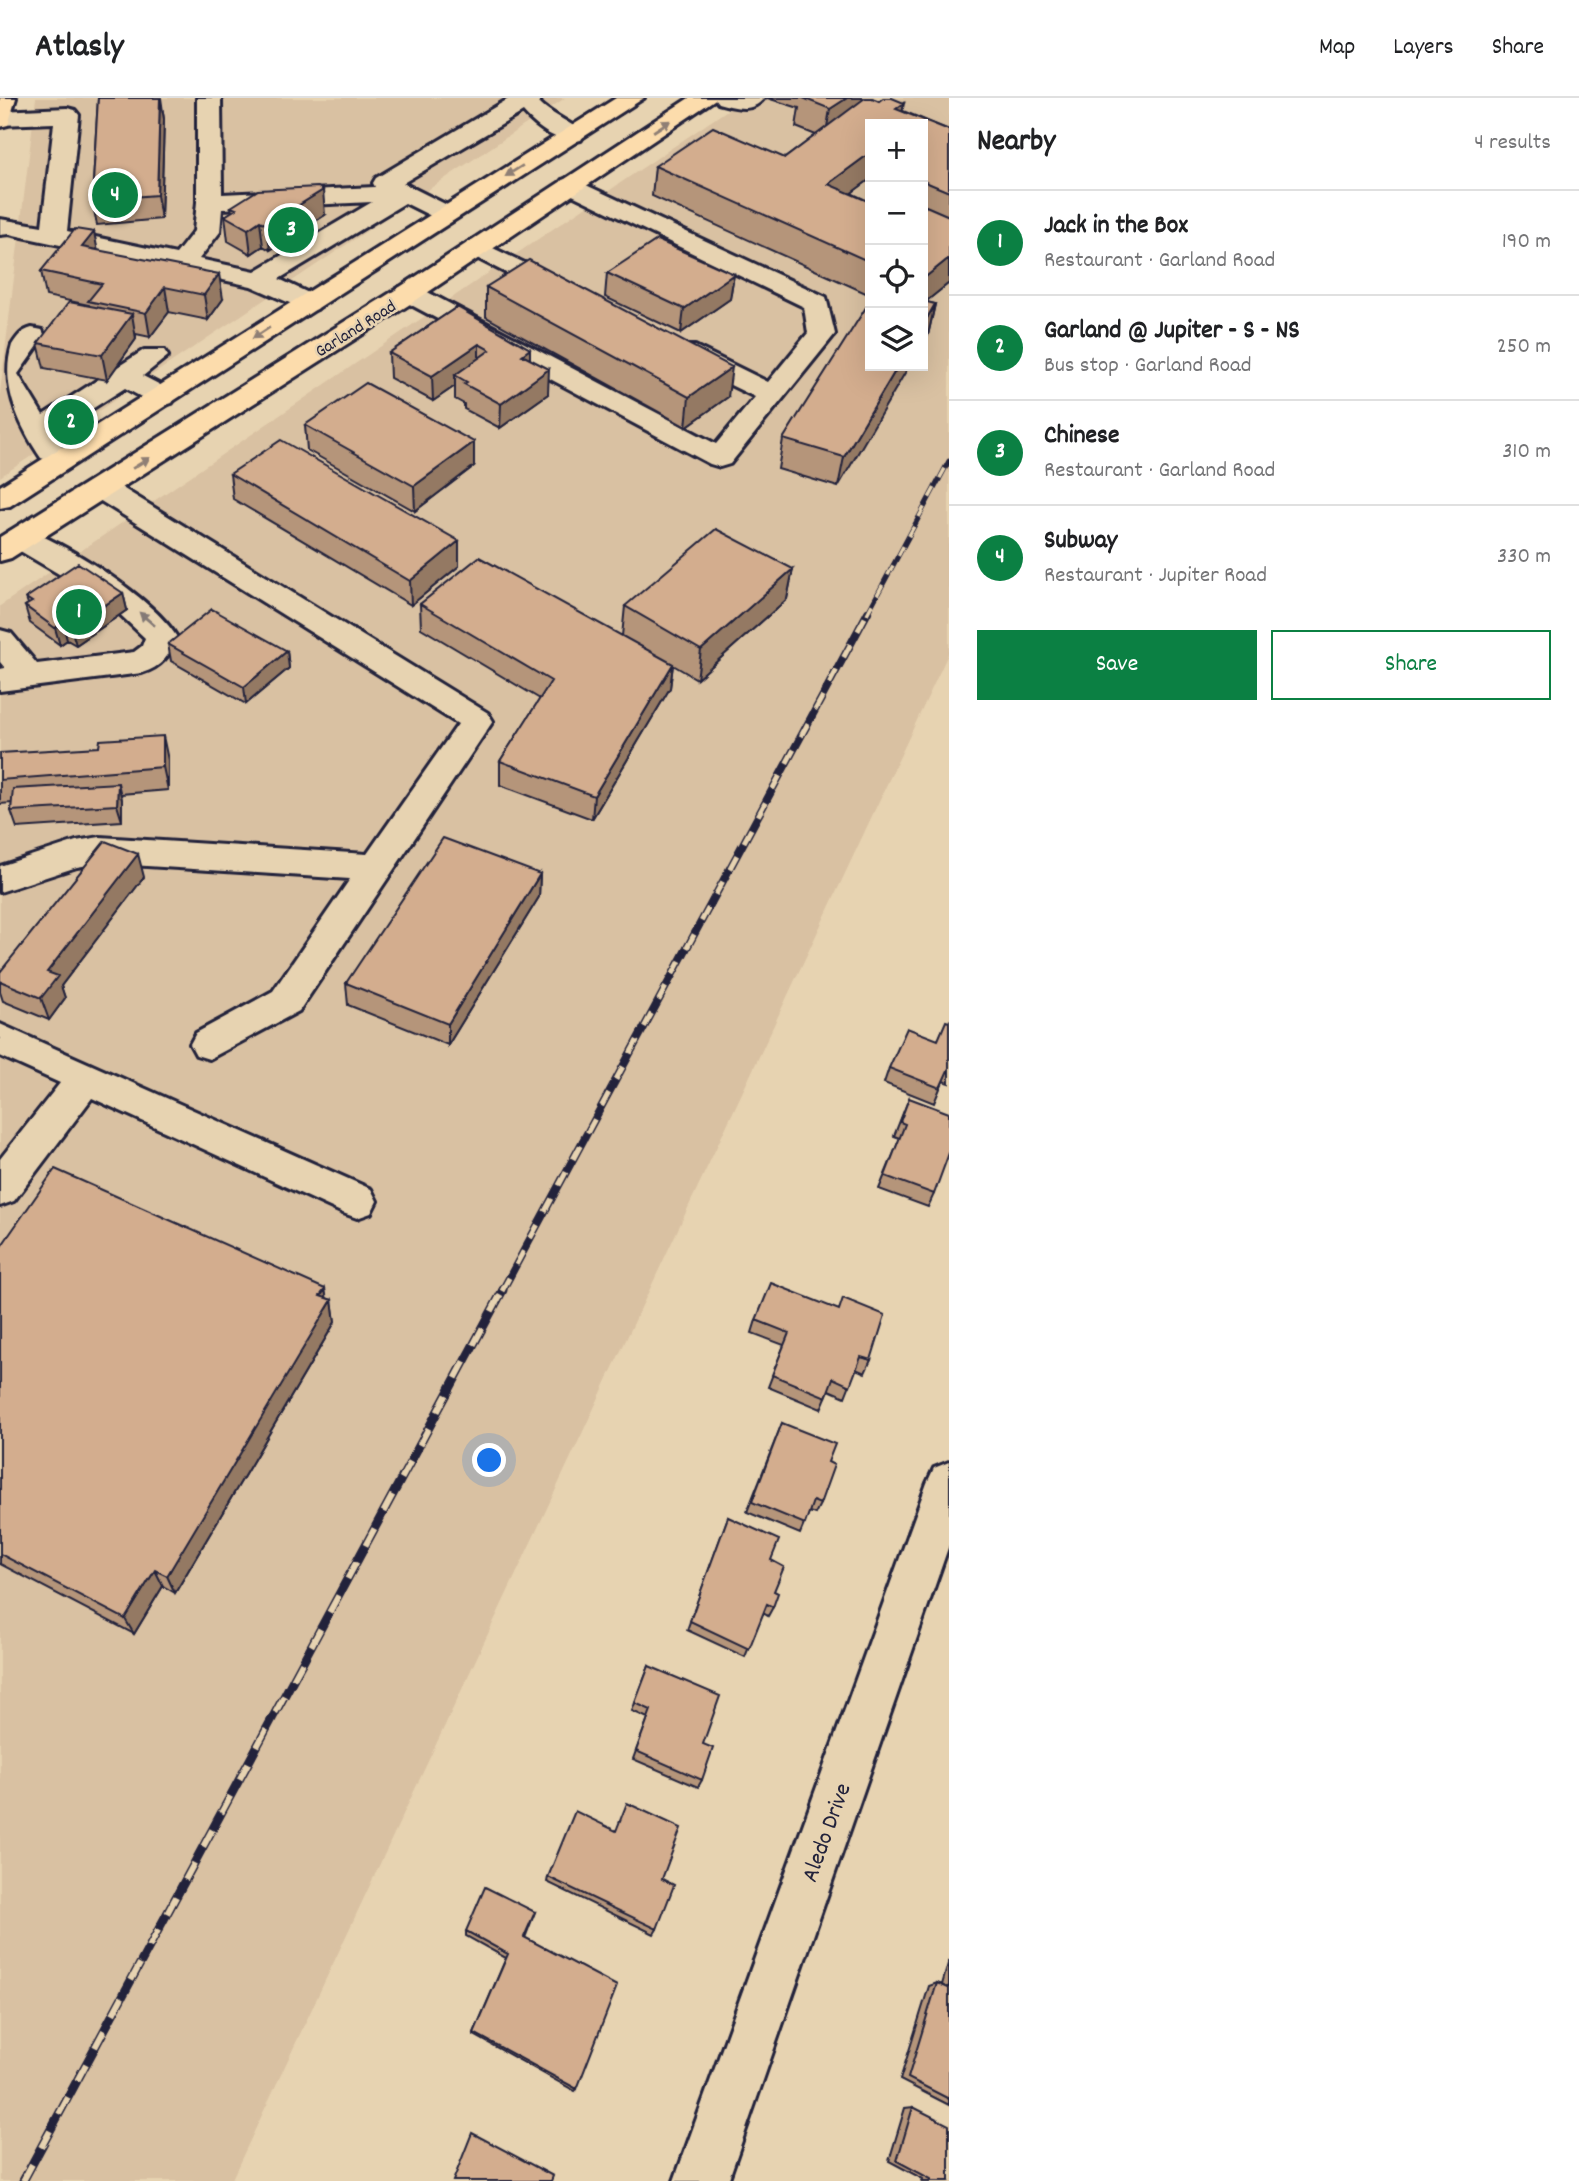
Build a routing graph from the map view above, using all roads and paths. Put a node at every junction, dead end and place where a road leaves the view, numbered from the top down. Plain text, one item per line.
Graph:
1 (4, 98) edge
2 (209, 98) edge
3 (632, 98) edge
4 (705, 98) edge
5 (726, 98) edge
6 (752, 98) edge
7 (525, 99) edge
8 (0, 119) edge
9 (572, 135) junction
10 (620, 155) junction
11 (571, 185) junction
12 (404, 193) junction
13 (210, 202) junction
14 (446, 214) junction
15 (0, 227) edge
16 (54, 236) junction
17 (476, 248) junction
18 (182, 264) junction
19 (259, 281) junction
20 (410, 293) junction
21 (308, 303) junction
22 (586, 303) edge
23 (354, 328) junction
24 (32, 336) dead end
25 (661, 340) edge
26 (154, 356) dead end
27 (2, 374) edge
28 (124, 377) junction
29 (772, 395) junction
30 (162, 397) junction
31 (38, 430) junction
32 (58, 464) junction
33 (101, 488) junction
34 (0, 499) edge
35 (10, 545) edge
36 (0, 641) edge
37 (16, 679) edge
38 (376, 868) junction
39 (0, 879) edge
40 (0, 1039) edge
41 (209, 1044) dead end
42 (86, 1078) junction
43 (0, 1189) edge
44 (357, 1201) dead end
45 (949, 1483) edge
46 (701, 2181) edge

1 - 8 main road
2 - 13 street
3 - 9 main road
10 -> 4 main road, Garland Road
5 - 6 street
7 - 9 street
7 - 12 street
8 - 16 street
9 - 10 main road
9 -> 14 main road
10 - 11 main road, Garland Road
11 - 17 main road, Garland Road
11 - 29 street
12 - 13 street
12 - 14 street
12 - 19 street
13 - 18 street
14 - 21 main road
15 - 16 street
16 - 18 street
17 - 20 main road, Garland Road
17 - 22 street
18 - 19 street
19 - 21 street
20 - 23 main road, Garland Road
20 - 29 street
21 - 23 main road
21 -> 30 main road
33 -> 23 main road, Garland Road
24 - 27 street
25 - 29 street
26 - 28 street
27 - 31 street
28 - 30 street
28 - 31 street
30 - 32 main road
31 - 32 street
32 - 34 main road
33 - 35 main road, Garland Road
33 - 38 street
37 -> 35 street
36 - 37 street
38 - 39 street
38 - 41 street
40 - 42 street
42 - 43 street
42 - 44 street
45 - 46 street, Aledo Drive

